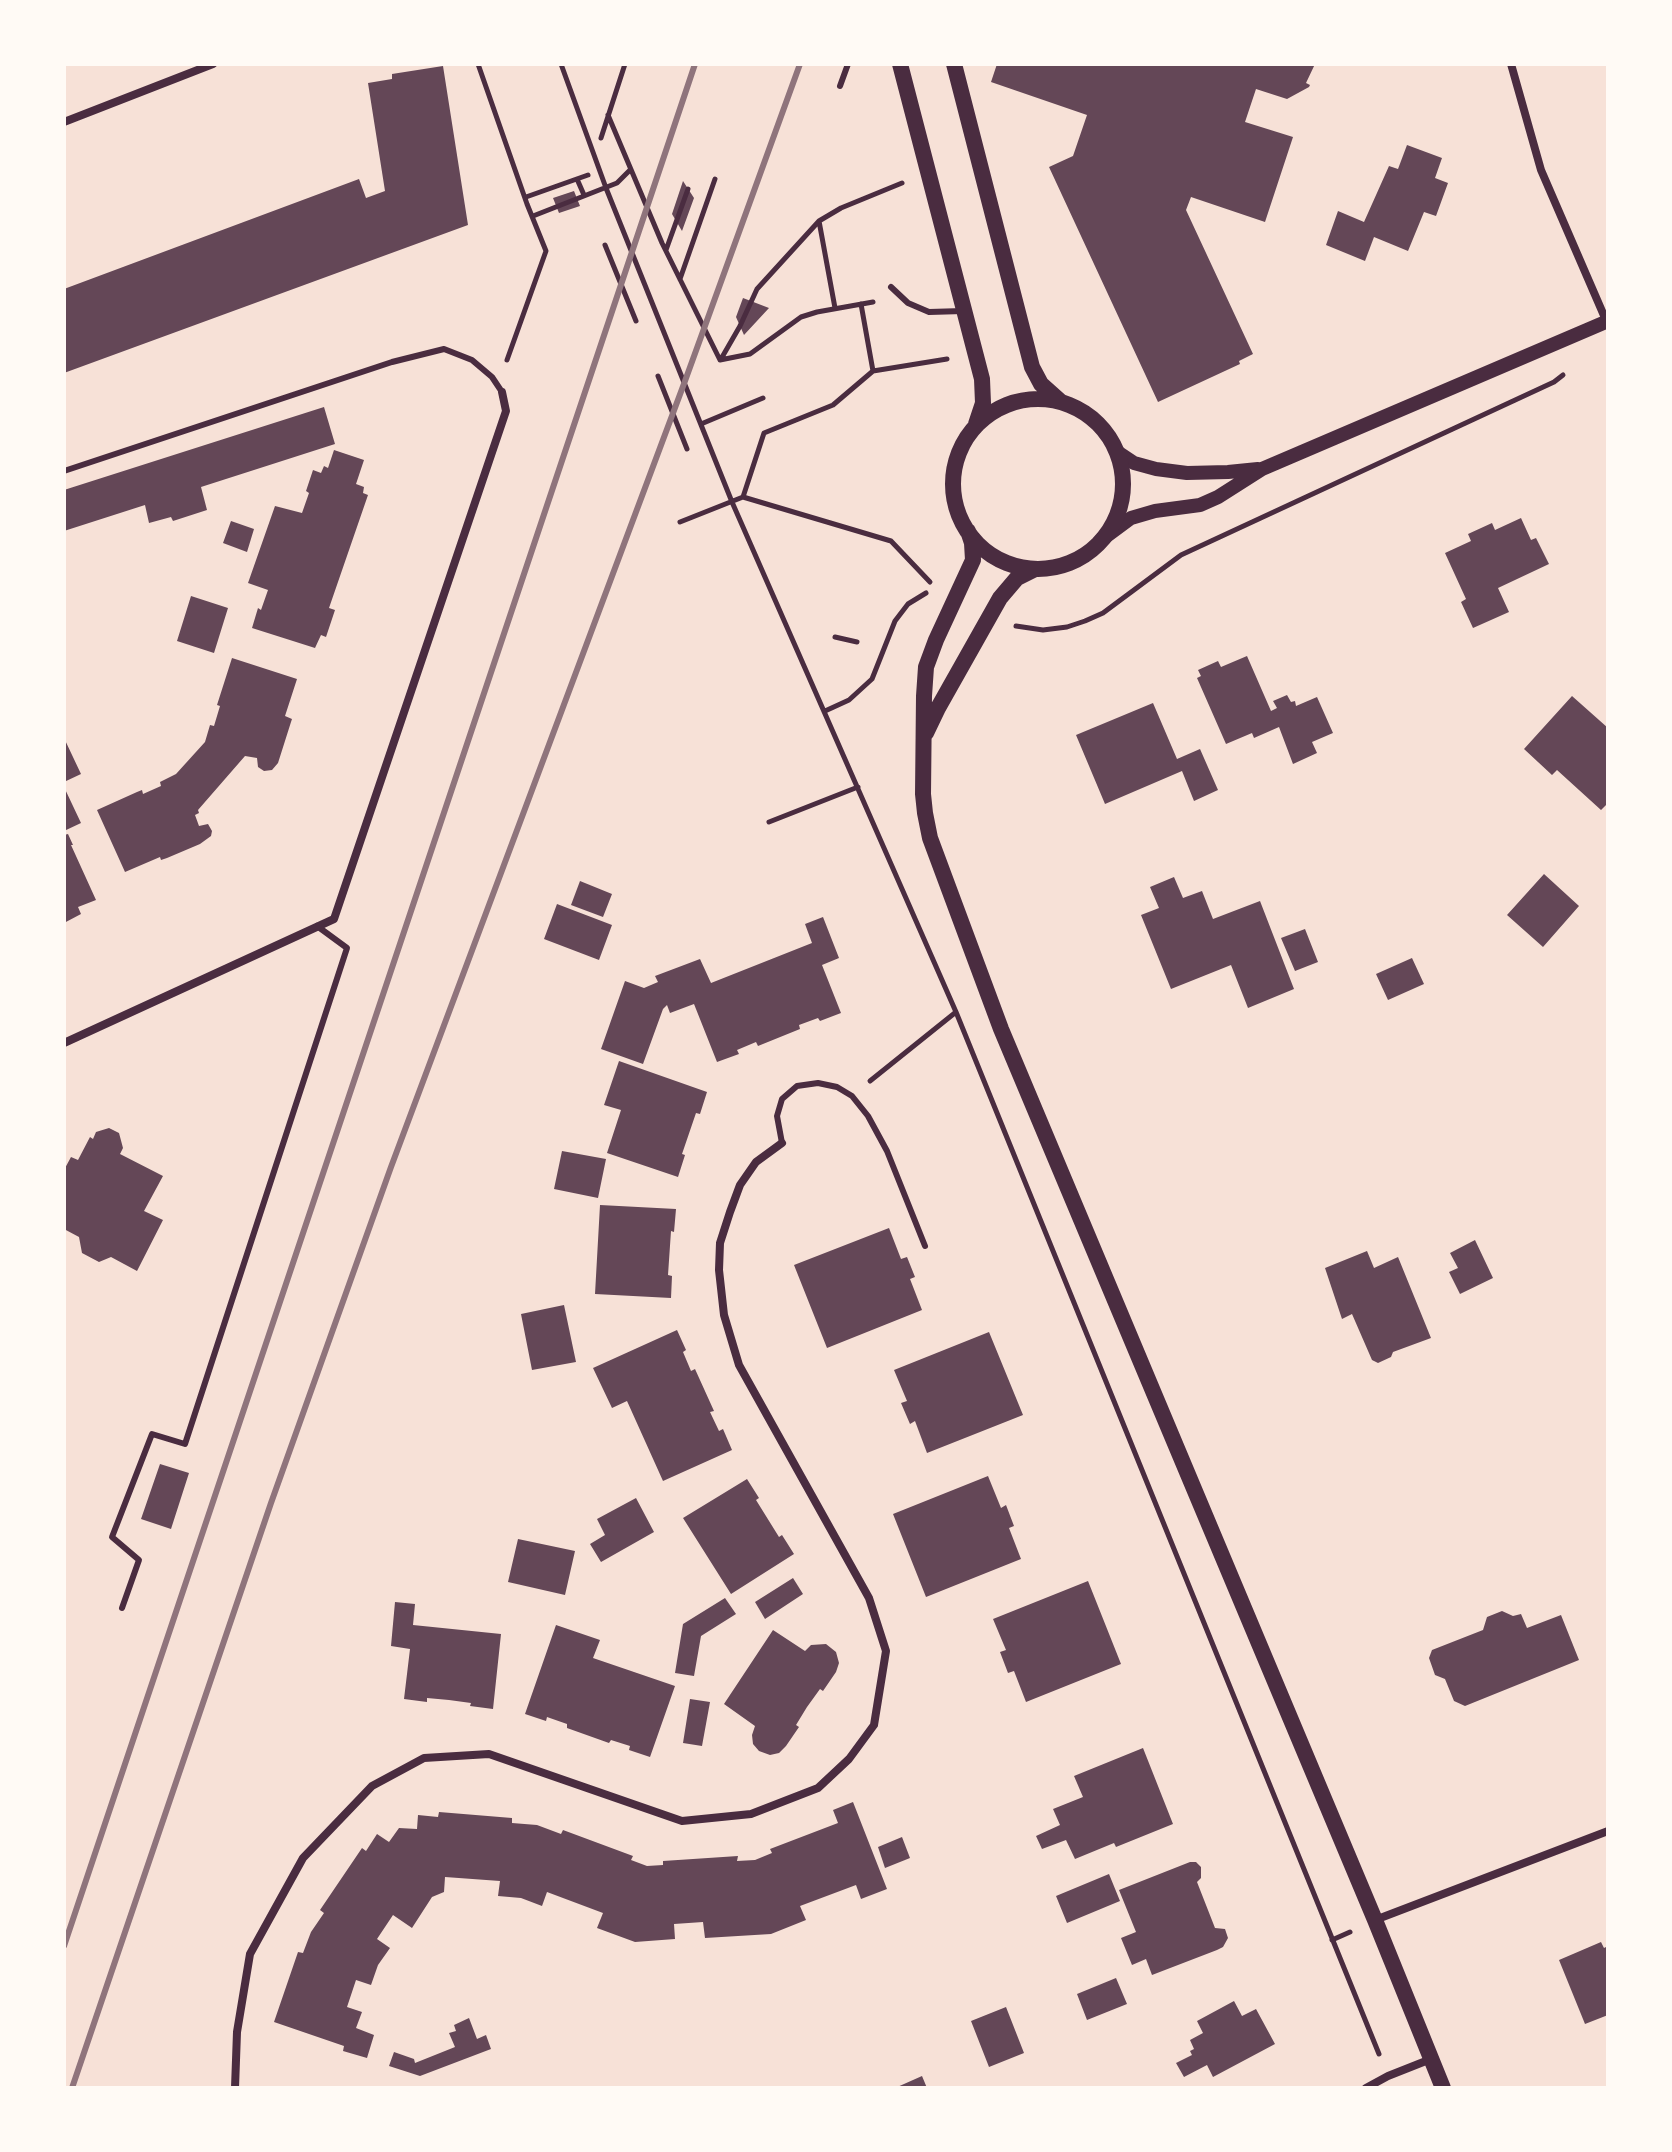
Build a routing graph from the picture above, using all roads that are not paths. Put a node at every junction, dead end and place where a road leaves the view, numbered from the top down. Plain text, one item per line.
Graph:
1 (213, 64) edge
2 (848, 64) edge
3 (900, 64) edge
4 (954, 64) edge
5 (1511, 64) edge
6 (840, 86) dead end
7 (64, 122) edge
8 (891, 287) dead end
9 (965, 311) junction
10 (1607, 323) edge
11 (502, 392) joint
12 (1068, 404) junction
13 (975, 425) junction
14 (1116, 451) junction
15 (1262, 469) junction
16 (64, 471) edge
17 (968, 531) junction
18 (1100, 541) junction
19 (1038, 569) junction
20 (925, 734) junction
21 (317, 926) junction
22 (64, 1043) edge
23 (782, 1143) joint
24 (925, 1246) dead end
25 (122, 1608) dead end
26 (1608, 1831) edge
27 (1375, 1920) junction
28 (1431, 2059) junction
29 (235, 2088) edge
30 (1366, 2088) edge
31 (1443, 2088) edge

1 - 7 street
2 - 6 lane
3 - 9 main road
4 - 12 main road
5 - 10 street
8 - 9 lane
9 - 13 main road
10 - 15 street
11 - 16 lane
11 - 21 street
12 - 13 main road
12 - 14 main road
13 - 17 main road
14 - 15 street
14 - 18 main road
15 - 18 street
17 - 19 main road
17 - 20 main road
18 - 19 main road
19 - 20 main road
20 - 27 main road
21 - 22 street
21 - 25 lane
23 - 24 lane
23 - 29 street
26 - 27 street
27 - 28 main road
28 - 30 street
28 - 31 main road

